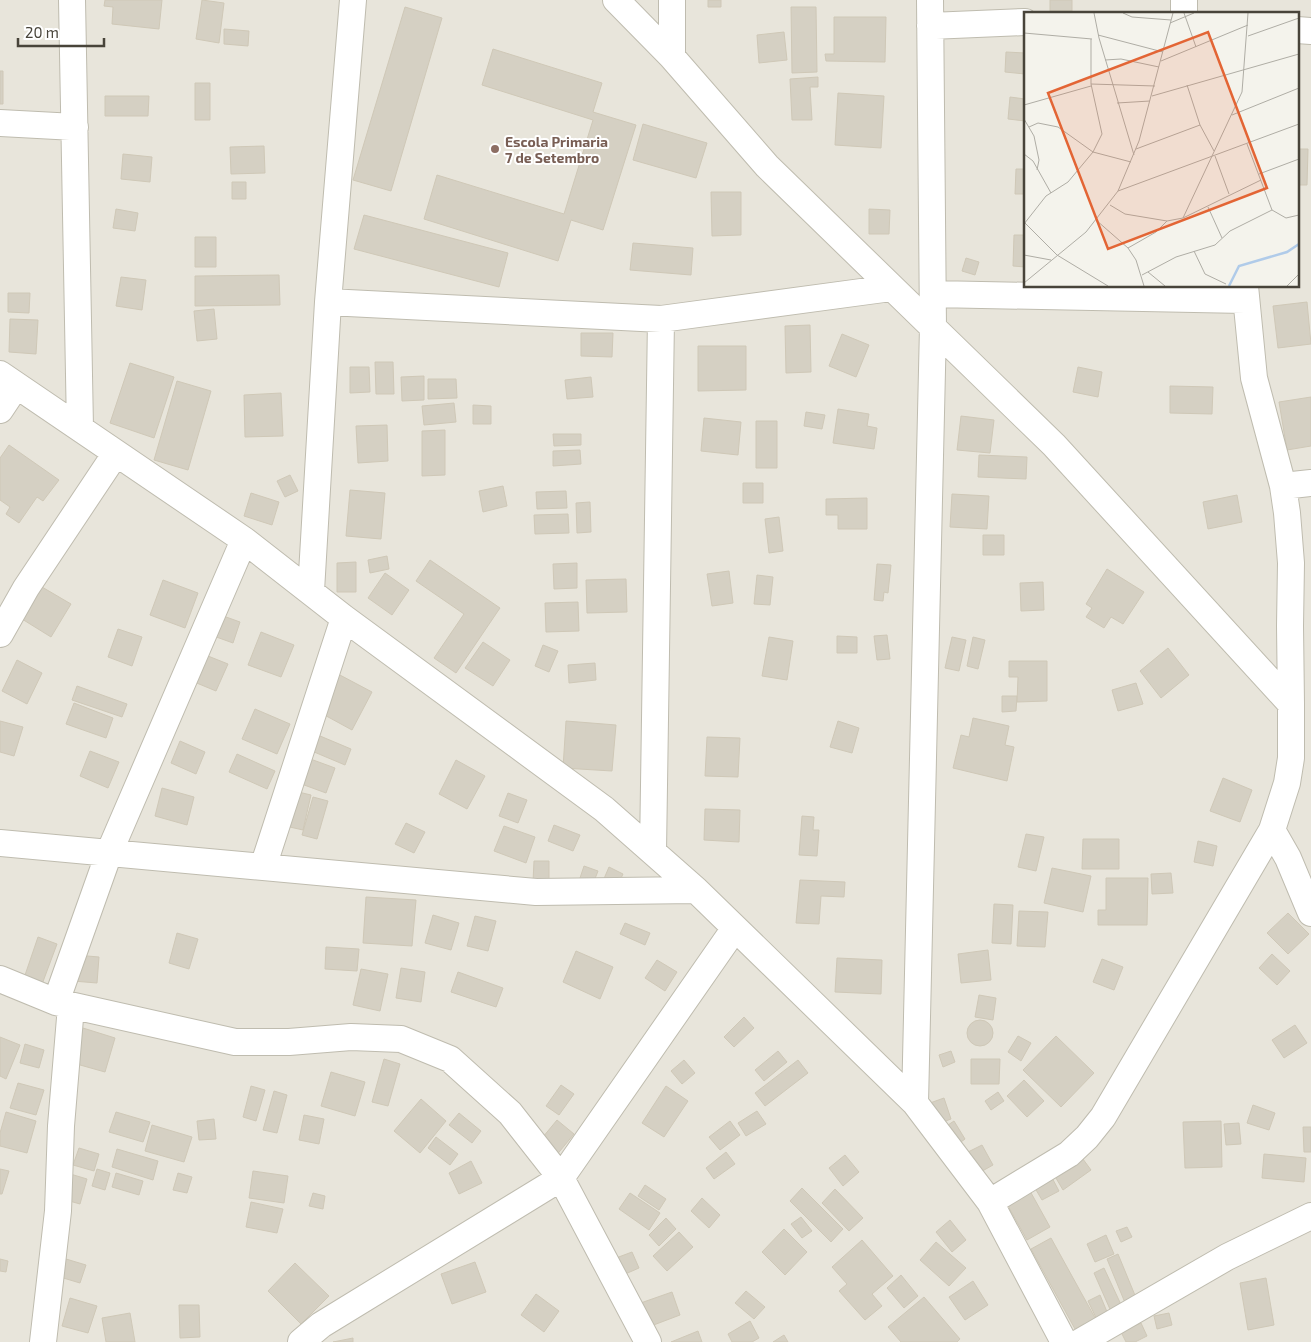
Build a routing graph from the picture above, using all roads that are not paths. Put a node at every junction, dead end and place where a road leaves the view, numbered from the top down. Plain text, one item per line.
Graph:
1 (72, 0) edge
2 (353, 0) edge
3 (616, 0) edge
4 (672, 0) edge
5 (930, 0) edge
6 (1024, 22) edge
7 (930, 26) junction
8 (1298, 30) edge
9 (1311, 31) edge
10 (672, 57) junction
11 (0, 124) edge
12 (74, 127) junction
13 (891, 288) junction
14 (1245, 293) edge
15 (933, 294) junction
16 (328, 302) junction
17 (661, 319) junction
18 (933, 327) junction
19 (8, 380) edge
20 (0, 410) edge
21 (80, 428) junction
22 (116, 453) junction
23 (1311, 482) edge
24 (1283, 486) junction
25 (244, 540) junction
26 (311, 591) junction
27 (344, 618) junction
28 (0, 634) edge
29 (1291, 704) junction
30 (1272, 830) junction
31 (0, 843) edge
32 (653, 852) junction
33 (109, 854) junction
34 (263, 867) junction
35 (696, 890) junction
36 (1311, 913) edge
37 (735, 928) junction
38 (0, 979) edge
39 (64, 1004) junction
40 (916, 1103) junction
41 (560, 1178) junction
42 (990, 1202) junction
43 (1311, 1216) edge
44 (43, 1342) edge
45 (301, 1342) edge
46 (648, 1342) edge
47 (1064, 1342) edge
48 (1080, 1342) edge

1 - 12 street
2 - 16 street
3 - 10 street
4 - 10 street
5 - 7 street
6 - 7 street
7 - 15 street
8 - 9 street
10 - 13 street
11 - 12 street
12 - 21 street
13 - 17 street
13 - 18 street
14 - 15 street
14 - 24 street
15 - 18 street
16 - 17 street
16 - 26 street
17 - 32 street
18 - 29 street
18 - 40 street
19 - 20 street
19 - 21 street
21 - 22 street
22 - 25 street
22 - 28 street
23 - 24 street
24 - 29 street
25 - 26 street
25 - 33 street
26 - 27 street
27 - 32 street
27 - 34 street
29 - 30 street
30 - 36 street
30 - 42 street
31 - 33 street
32 - 35 street
33 - 34 street
33 - 39 street
34 - 35 street
35 - 37 street
37 - 40 street
37 - 41 street
38 - 39 street
39 - 41 street
39 - 44 street
40 - 42 street
41 - 45 street
41 - 46 street
42 - 47 street
43 - 48 street

